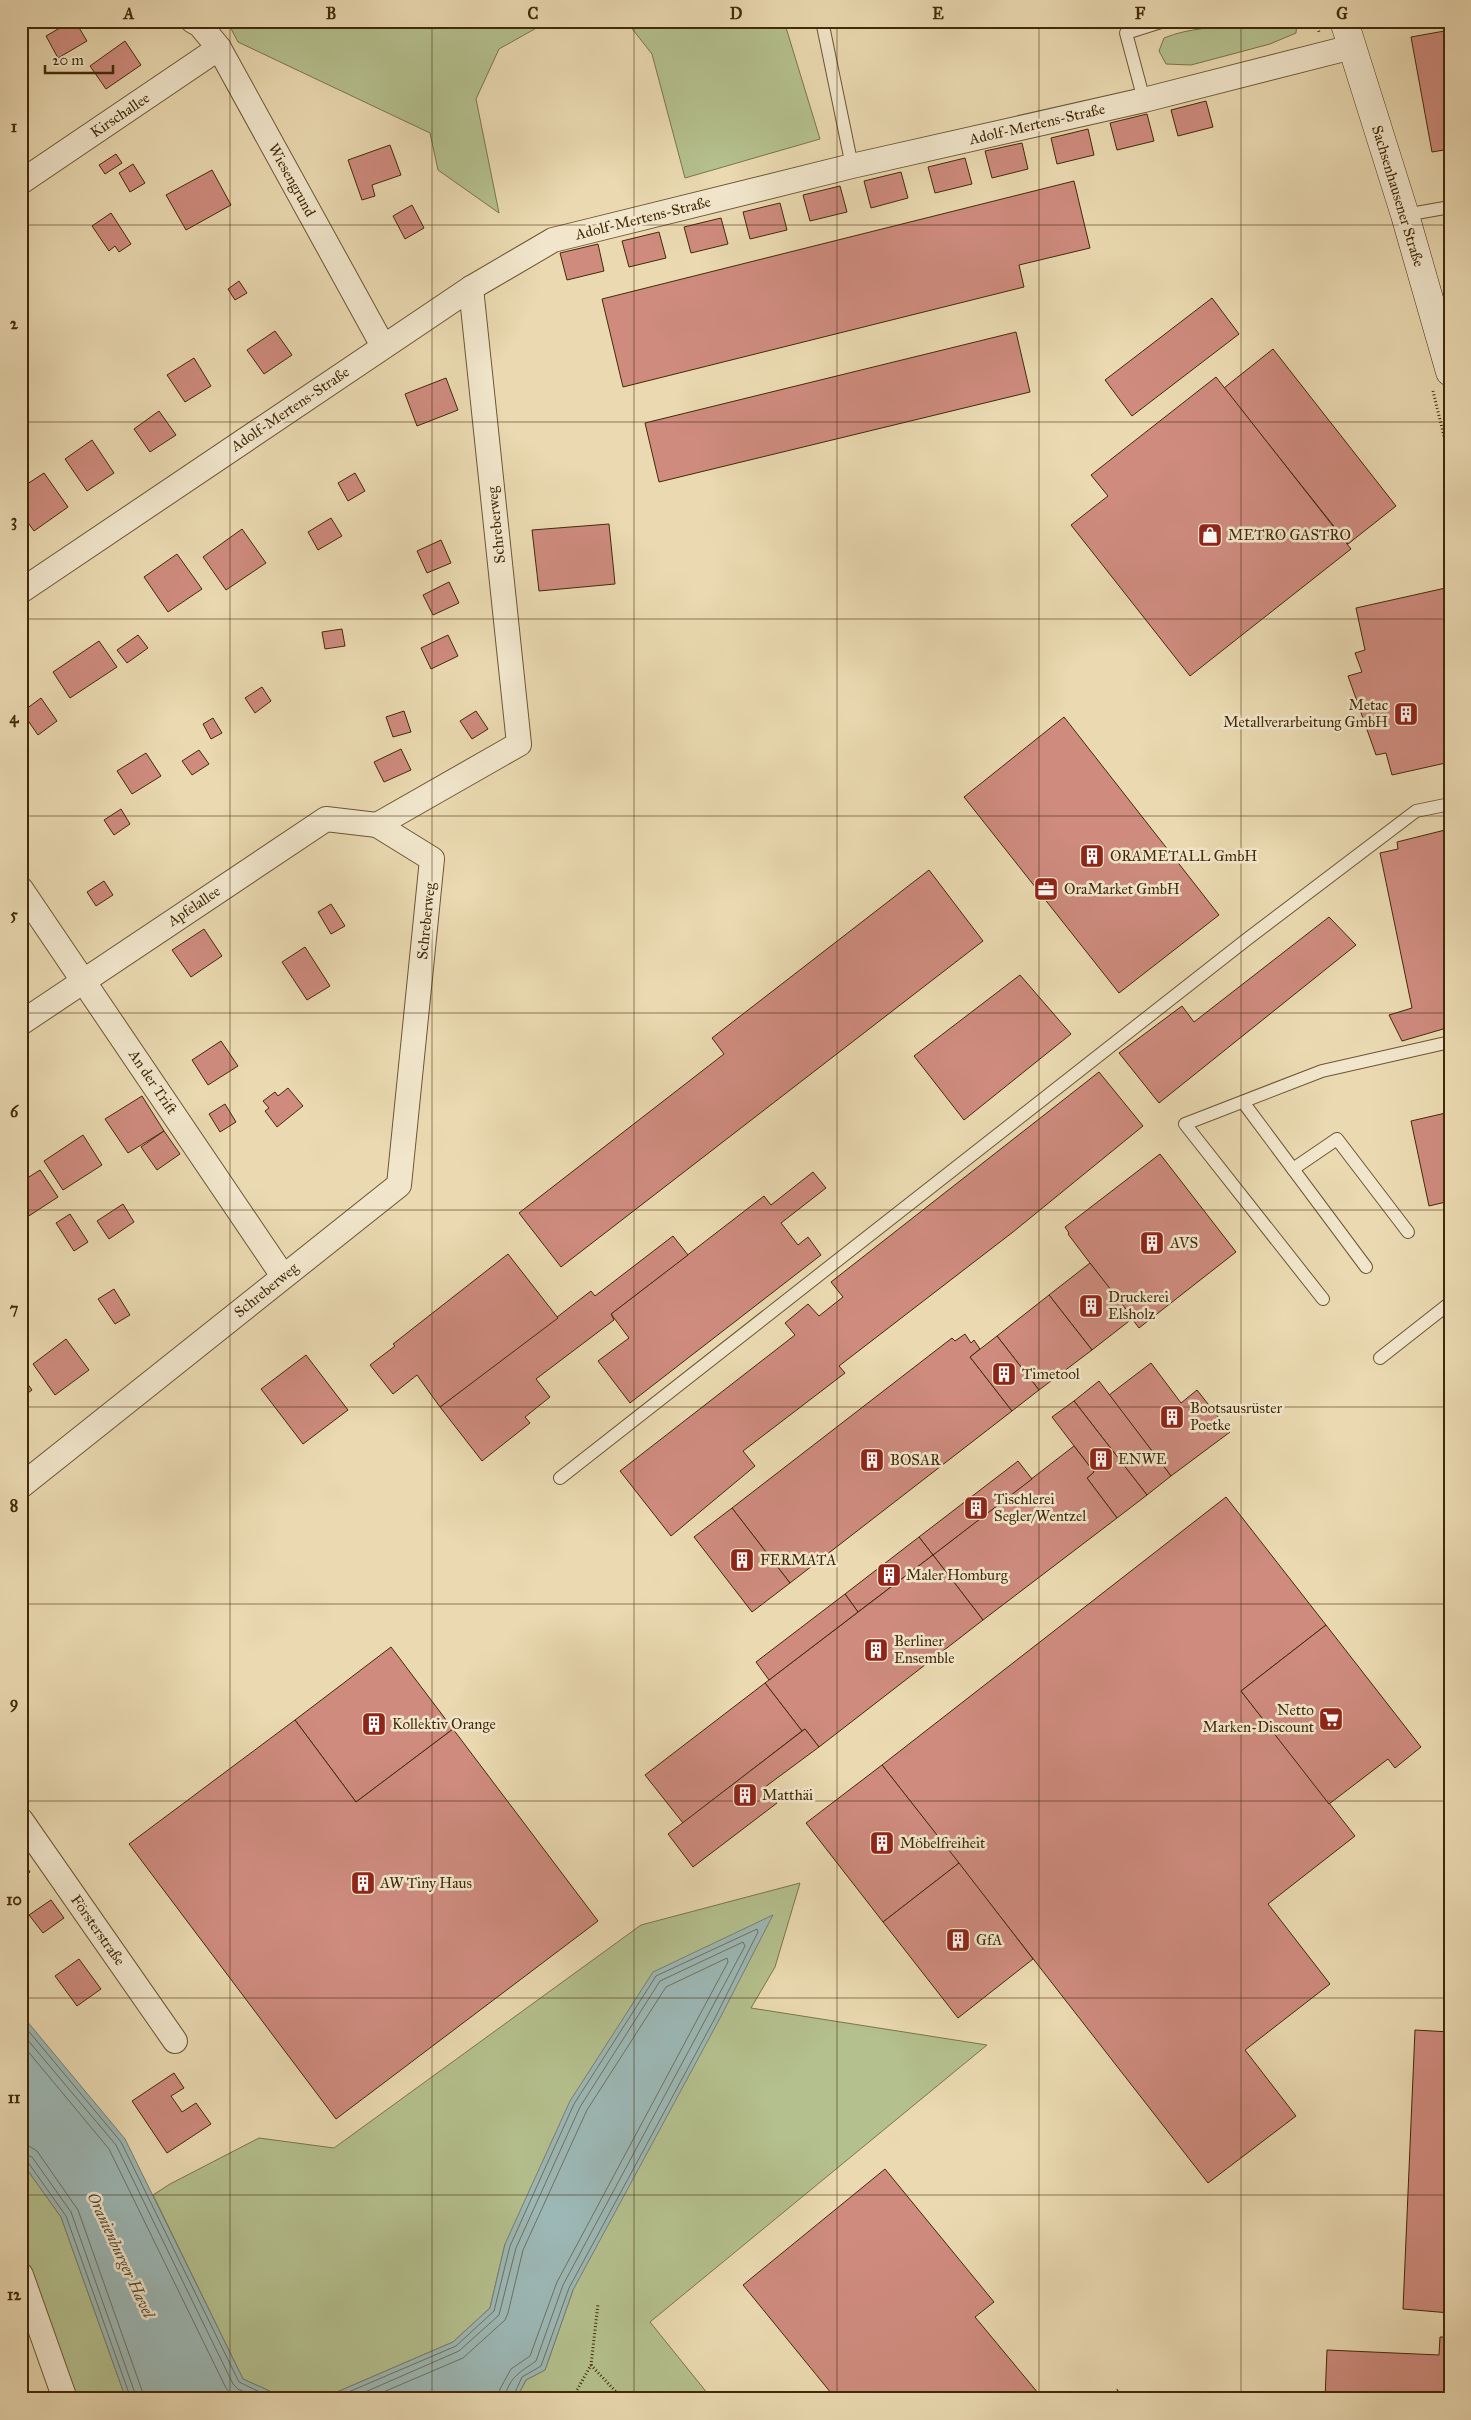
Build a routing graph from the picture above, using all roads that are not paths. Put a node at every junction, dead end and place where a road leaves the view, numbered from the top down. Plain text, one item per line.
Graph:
1 (193, 21) edge
2 (822, 21) edge
3 (1164, 21) edge
4 (1344, 21) edge
5 (1124, 27) edge
6 (1352, 47) junction
7 (219, 48) junction
8 (1144, 100) junction
9 (852, 166) junction
10 (21, 182) edge
11 (1450, 206) edge
12 (1405, 216) junction
13 (471, 288) junction
14 (384, 346) junction
15 (1450, 372) edge
16 (21, 591) edge
17 (1450, 804) edge
18 (377, 825) junction
19 (21, 889) edge
20 (84, 980) junction
21 (21, 1023) edge
22 (1450, 1042) edge
23 (1243, 1102) junction
24 (1293, 1169) junction
25 (1408, 1232) dead end
26 (1366, 1267) dead end
27 (283, 1276) junction
28 (1323, 1299) dead end
29 (1450, 1303) edge
30 (1380, 1358) dead end
31 (560, 1478) dead end
32 (21, 1486) edge
33 (21, 1820) edge
34 (175, 2040) dead end
35 (21, 2275) edge
36 (65, 2399) edge

1 - 7 street, Wiesengrund
2 - 9 lane
3 - 5 lane
4 - 6 main road, Sachsenhausener Straße
5 - 8 lane
6 - 8 street, Adolf-Mertens-Straße
6 - 12 main road, Sachsenhausener Straße
7 - 10 street, Kirschallee
7 - 14 street, Wiesengrund
8 - 9 street, Adolf-Mertens-Straße
9 - 13 street, Adolf-Mertens-Straße
11 - 12 lane
12 - 15 main road, Sachsenhausener Straße
13 - 14 street, Adolf-Mertens-Straße
13 - 18 street, Schreberweg
14 - 16 street, Adolf-Mertens-Straße
17 - 31 lane
18 - 20 street, Apfelallee
18 - 27 street, Schreberweg
19 - 20 street, An der Trift
20 - 21 street, Apfelallee
20 - 27 street, An der Trift
22 - 23 lane
23 - 24 lane
23 - 28 lane
24 - 25 lane
24 - 26 lane
27 - 32 street, Schreberweg
29 - 30 lane
33 - 34 street, Försterstraße
35 - 36 street

